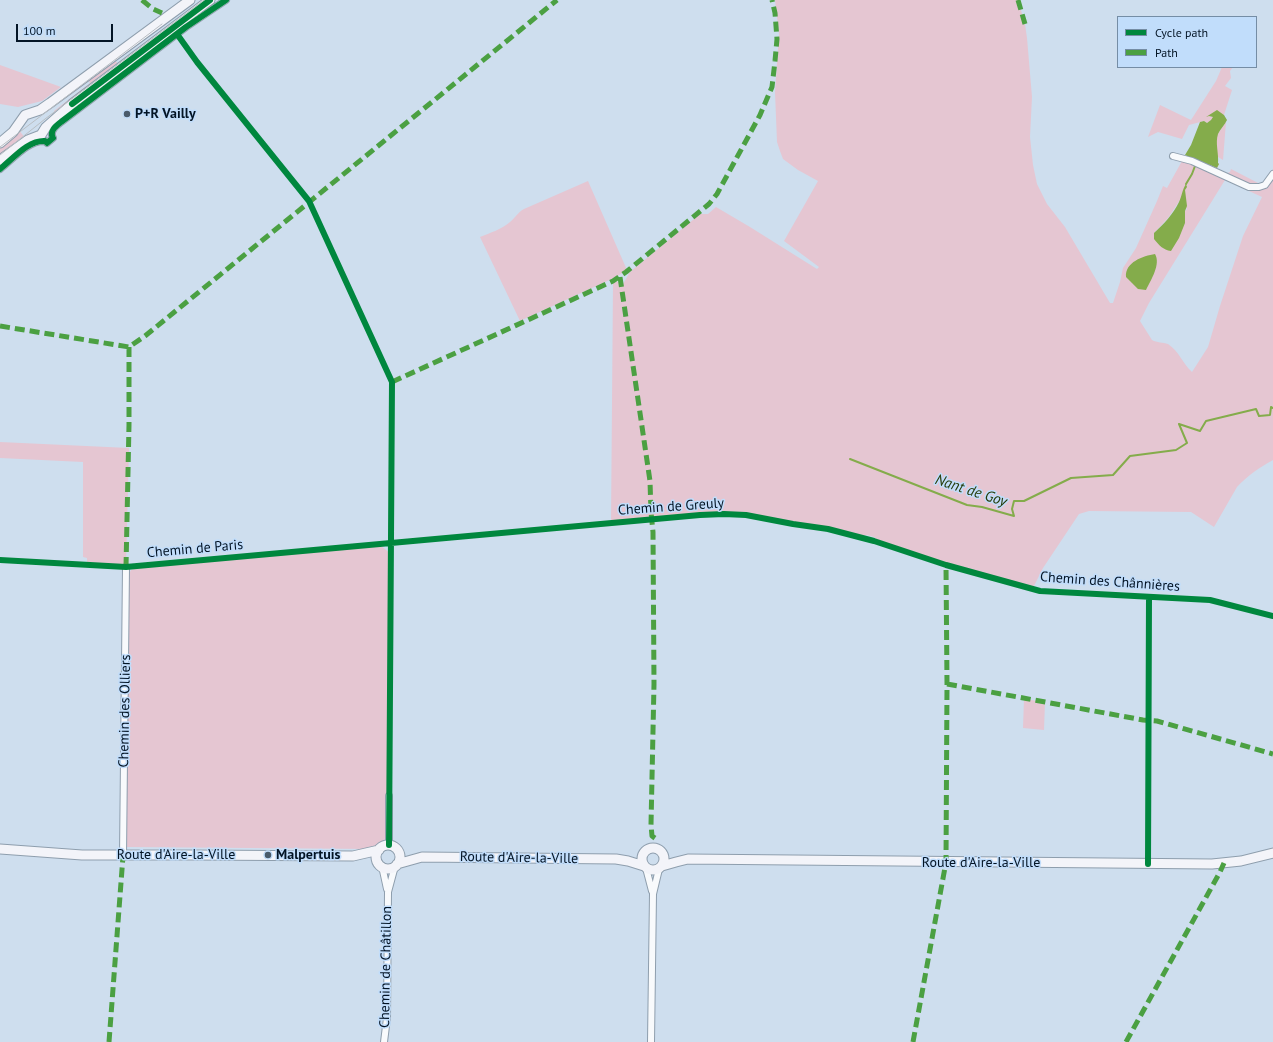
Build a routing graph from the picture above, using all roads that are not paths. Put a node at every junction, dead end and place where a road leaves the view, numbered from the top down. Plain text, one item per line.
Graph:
1 (190, 0) edge
2 (210, 0) edge
3 (226, 0) edge
4 (35, 112) junction
5 (21, 122) junction
6 (46, 127) junction
7 (33, 138) junction
8 (0, 143) edge
9 (1173, 156) dead end
10 (0, 160) edge
11 (0, 169) edge
12 (1273, 174) edge
13 (126, 567) dead end
14 (390, 796) dead end
15 (393, 847) junction
16 (0, 849) edge
17 (379, 850) junction
18 (645, 851) junction
19 (661, 851) junction
20 (1273, 853) edge
21 (123, 856) junction
22 (353, 856) junction
23 (422, 857) junction
24 (616, 859) junction
25 (688, 859) junction
26 (381, 865) junction
27 (396, 865) junction
28 (645, 867) junction
29 (660, 868) junction
30 (388, 892) junction
31 (653, 894) junction
32 (384, 1042) edge
33 (651, 1042) edge

1 - 4 main road
2 - 6 main road
3 - 11 street
4 - 5 main road
4 - 6 main road
5 - 7 main road
5 - 8 main road
6 - 7 main road
7 - 10 main road
9 - 12 street
13 - 21 street, Chemin des Olliers
14 - 15 street
15 - 17 main road
15 - 23 main road, Route d'Aire-la-Ville
15 - 27 main road
16 - 21 main road, Route d'Aire-la-Ville
17 - 22 main road, Route d'Aire-la-Ville
17 - 26 main road
18 - 19 main road
18 - 24 main road, Route d'Aire-la-Ville
18 - 28 main road
19 - 25 main road, Route d'Aire-la-Ville
19 - 29 main road
20 - 25 main road, Route d'Aire-la-Ville
21 - 22 main road, Route d'Aire-la-Ville
22 - 26 main road, Route d'Aire-la-Ville
23 - 24 main road, Route d'Aire-la-Ville
23 - 27 main road, Route d'Aire-la-Ville
24 - 28 main road, Route d'Aire-la-Ville
25 - 29 main road, Route d'Aire-la-Ville
26 - 27 main road
26 - 30 street, Chemin de Châtillon
27 - 30 street, Chemin de Châtillon
28 - 29 main road
28 - 31 street
29 - 31 street
30 - 32 street, Chemin de Châtillon
31 - 33 street

